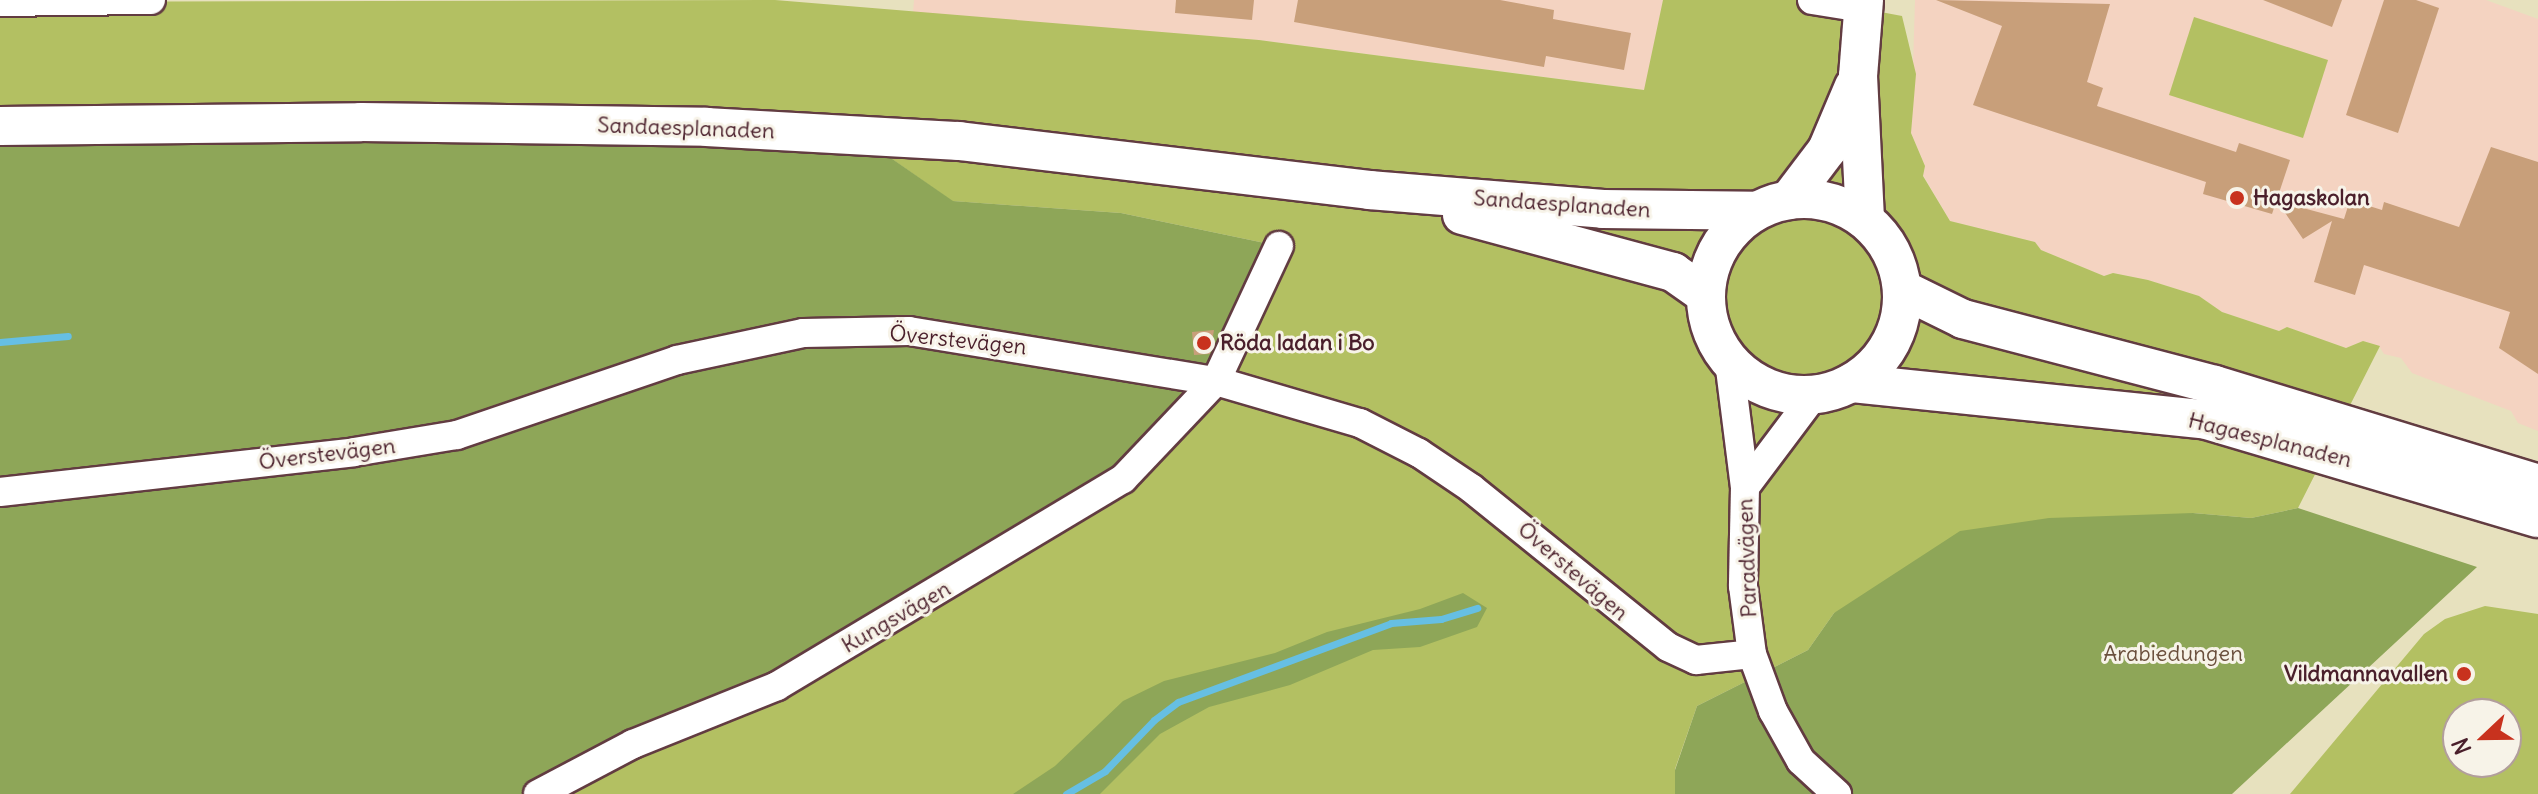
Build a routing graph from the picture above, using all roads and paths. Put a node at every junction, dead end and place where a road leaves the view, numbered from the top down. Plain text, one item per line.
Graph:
1 (151, 0) edge
2 (1812, 0) edge
3 (0, 2) edge
4 (1864, 4) edge
5 (1858, 76) junction
6 (0, 126) edge
7 (1369, 190) junction
8 (1773, 205) junction
9 (1865, 220) junction
10 (1279, 246) dead end
11 (1902, 289) junction
12 (1705, 294) junction
13 (1729, 361) junction
14 (1216, 381) junction
15 (1852, 383) junction
16 (1814, 395) junction
17 (2538, 484) edge
18 (1745, 487) junction
19 (0, 492) edge
20 (2538, 518) edge
21 (1752, 654) junction
22 (538, 794) edge
23 (1837, 794) edge

1 - 3 street
2 - 4 street
4 - 5 main road
5 - 8 main road
5 - 9 main road
6 - 7 main road, Sandaesplanaden
7 - 8 main road, Sandaesplanaden
7 - 12 main road, Sandaesplanaden
8 - 9 main road
8 - 12 main road
9 - 11 main road
10 - 14 street, Kungsvägen
11 - 15 main road
11 - 17 main road, Hagaesplanaden
12 - 13 main road
13 - 16 main road
13 - 18 street, Paradvägen
14 - 19 street, Överstevägen
14 - 21 street, Överstevägen
14 - 22 street, Kungsvägen
15 - 16 main road
15 - 20 main road, Hagaesplanaden
16 - 18 street, Paradvägen
18 - 21 street, Paradvägen
21 - 23 street, Paradvägen

